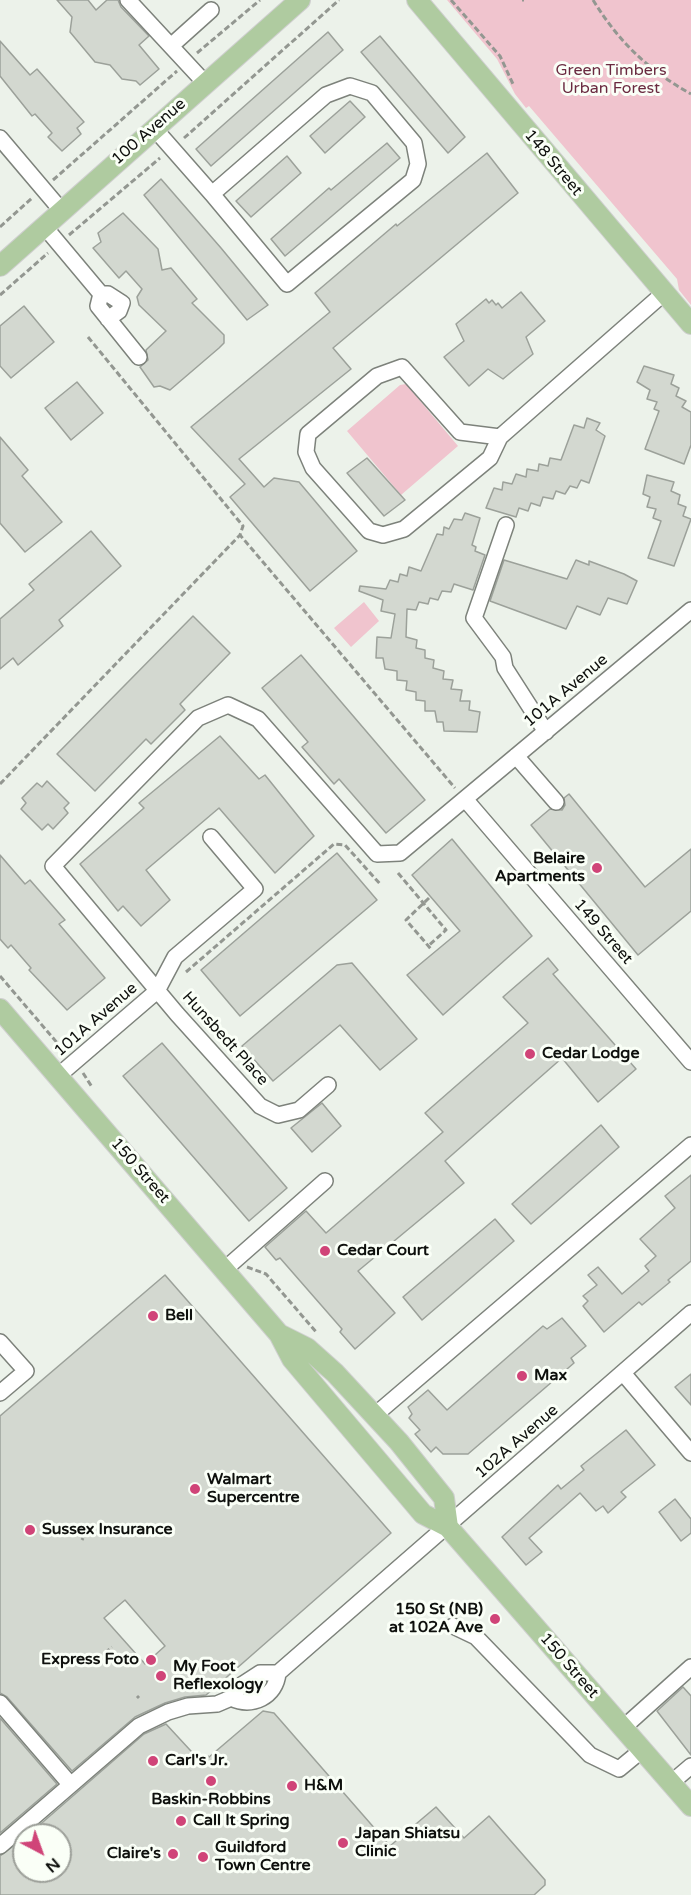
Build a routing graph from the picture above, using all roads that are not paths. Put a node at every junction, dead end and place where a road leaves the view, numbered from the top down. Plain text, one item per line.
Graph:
1 (128, 0) edge
2 (300, 0) edge
3 (417, 0) edge
4 (211, 10) dead end
5 (172, 45) junction
6 (206, 84) junction
7 (154, 128) junction
8 (0, 138) edge
9 (212, 194) junction
10 (61, 210) junction
11 (44, 226) junction
12 (0, 267) edge
13 (663, 293) junction
14 (691, 324) edge
15 (139, 357) dead end
16 (500, 437) junction
17 (506, 525) dead end
18 (691, 610) edge
19 (546, 732) junction
20 (516, 756) junction
21 (461, 795) junction
22 (556, 802) dead end
23 (211, 837) dead end
24 (157, 991) junction
25 (0, 1009) edge
26 (691, 1062) edge
27 (58, 1076) junction
28 (328, 1085) dead end
29 (691, 1145) edge
30 (325, 1181) dead end
31 (231, 1263) junction
32 (691, 1313) edge
33 (279, 1334) junction
34 (0, 1342) edge
35 (623, 1373) junction
36 (0, 1393) edge
37 (375, 1415) junction
38 (691, 1453) edge
39 (448, 1527) junction
40 (453, 1626) dead end
41 (691, 1667) edge
42 (278, 1673) junction
43 (231, 1698) junction
44 (0, 1703) edge
45 (623, 1728) junction
46 (642, 1750) junction
47 (691, 1766) edge
48 (671, 1783) junction
49 (70, 1784) junction
50 (690, 1801) edge
51 (0, 1846) edge

1 - 5 street
2 - 6 main road, 100 Avenue
3 - 13 main road, 148 Street
4 - 5 street
5 - 6 street
6 - 7 main road, 100 Avenue
7 - 9 street
7 - 10 main road, 100 Avenue
8 - 10 street
9 - 9 street
10 - 11 main road, 100 Avenue
11 - 12 main road, 100 Avenue
11 - 15 street
13 - 14 main road, 148 Street
13 - 16 street
16 - 16 street
17 - 19 street
18 - 19 street, 101A Avenue
19 - 20 street, 101A Avenue
20 - 21 street, 101A Avenue
20 - 22 street
21 - 24 street, Hunsbedt Place
21 - 26 street, 149 Street
23 - 24 street
24 - 27 street, 101A Avenue
24 - 28 street, Hunsbedt Place
25 - 27 main road, 150 Street
27 - 31 main road, 150 Street
29 - 37 street
30 - 31 street
31 - 33 main road, 150 Street
32 - 35 street, 102A Avenue
33 - 37 main road, 150 Street
33 - 39 main road, 150 Street
34 - 36 street
35 - 38 street
35 - 39 street, 102A Avenue
37 - 39 main road, 150 Street
39 - 42 street, 102A Avenue
39 - 45 main road, 150 Street
40 - 46 street
41 - 45 street
42 - 43 street
42 - 43 street
43 - 49 street
44 - 49 street
45 - 46 main road, 150 Street
46 - 48 main road, 150 Street
47 - 48 street
48 - 50 main road, 150 Street
49 - 51 street

